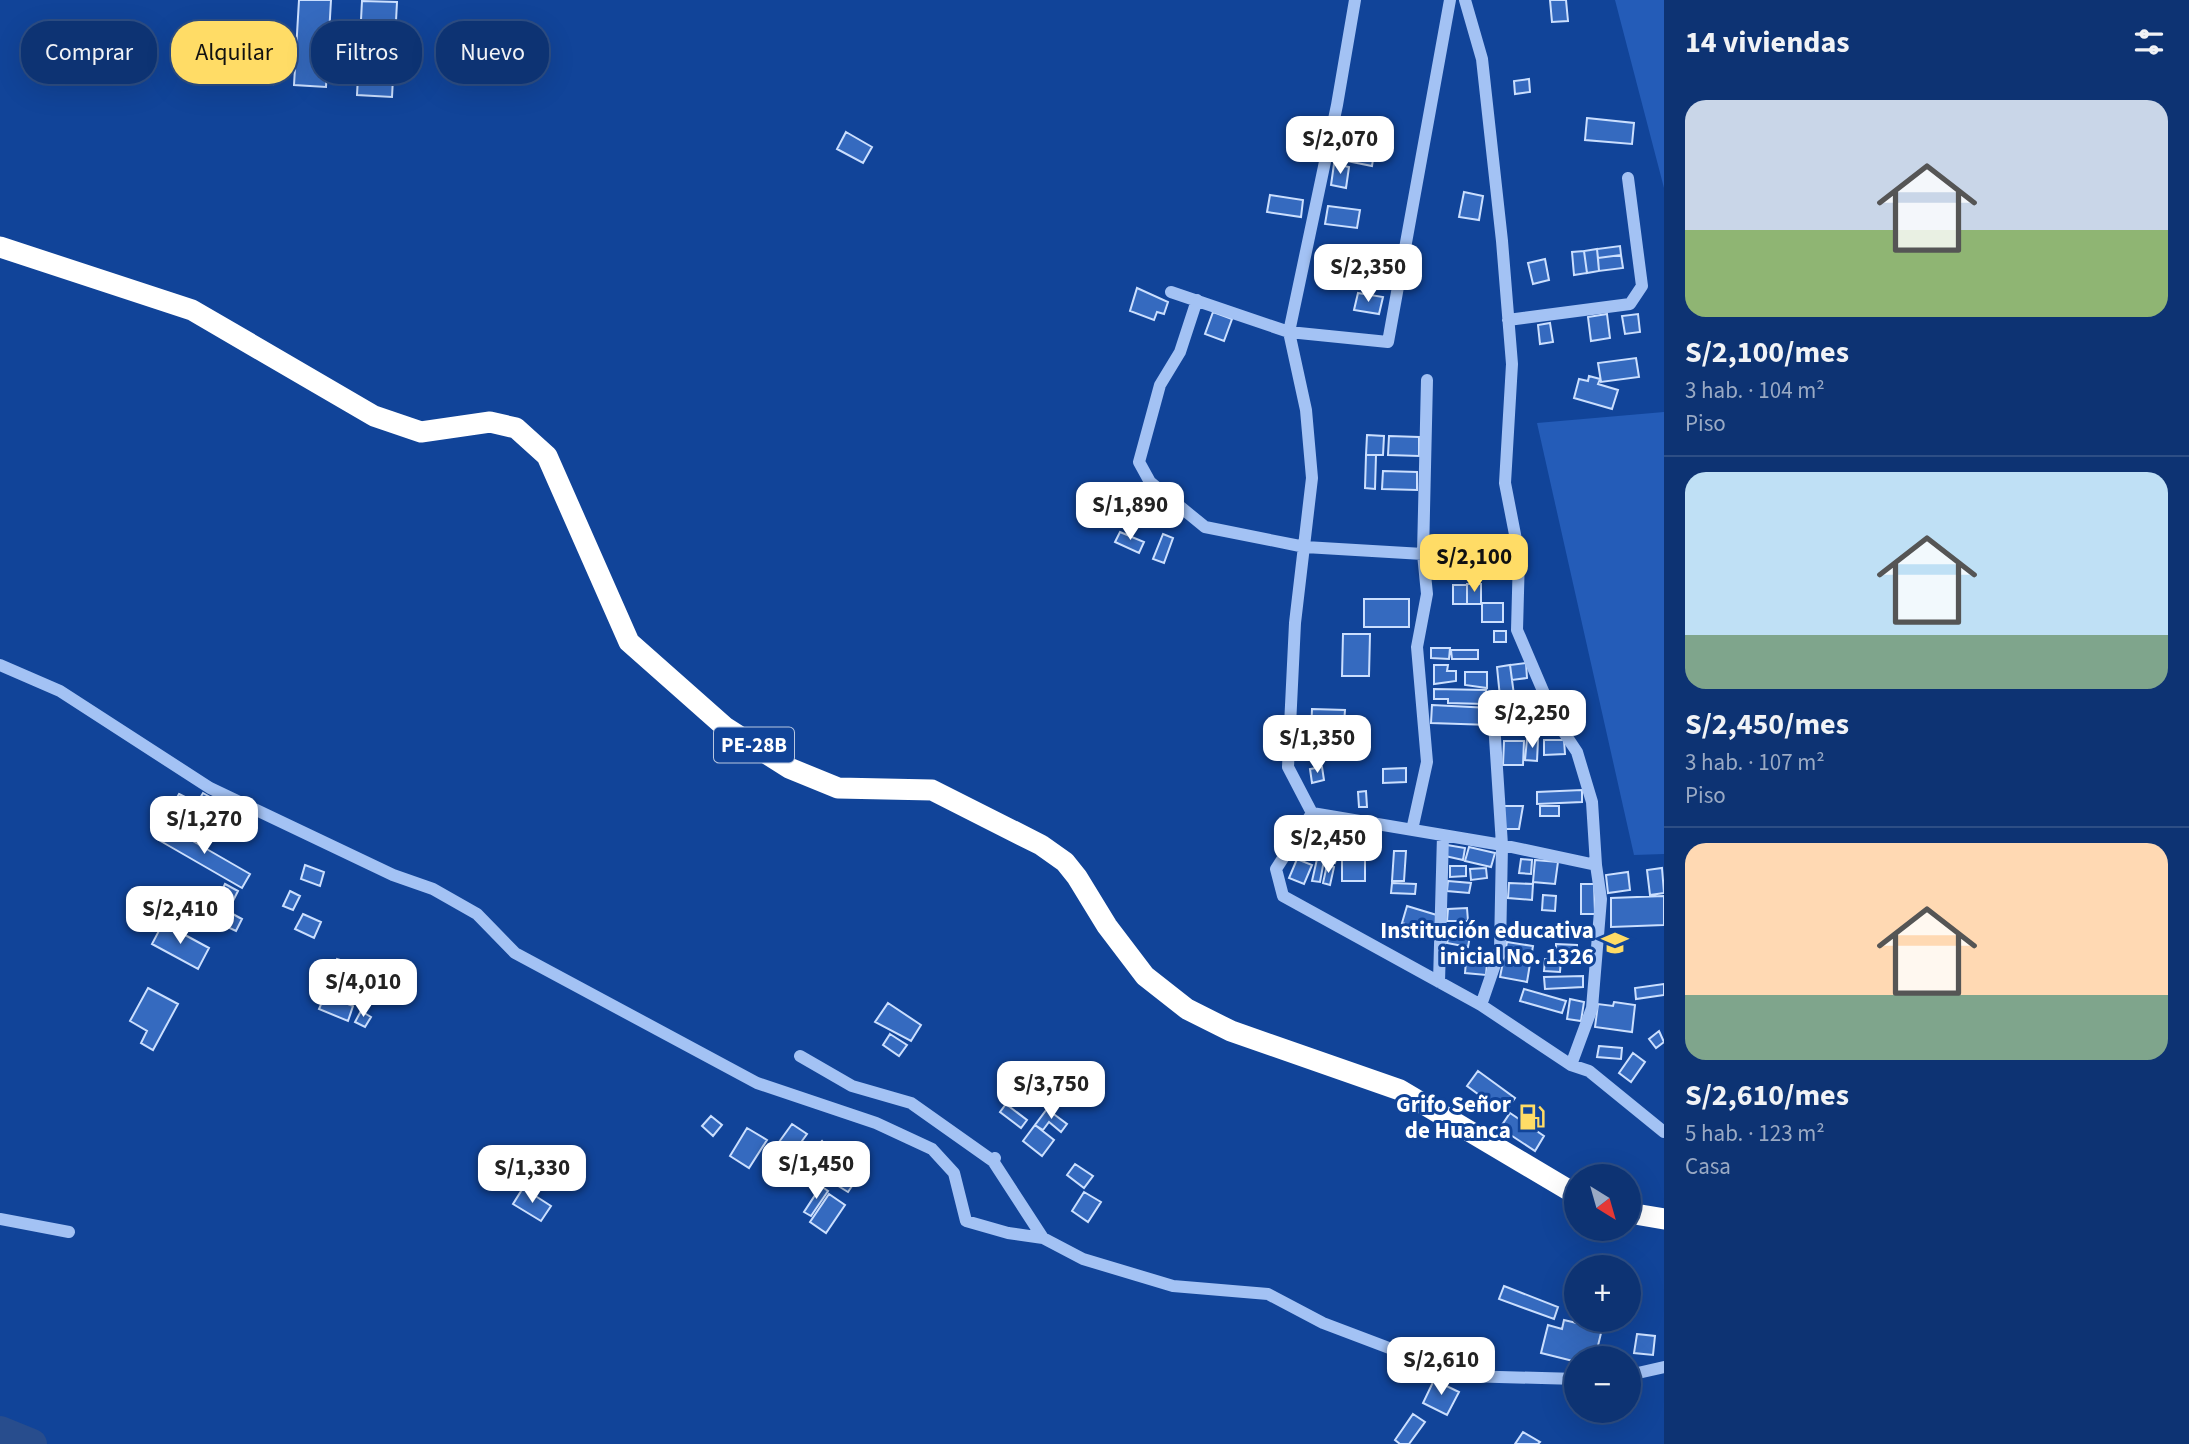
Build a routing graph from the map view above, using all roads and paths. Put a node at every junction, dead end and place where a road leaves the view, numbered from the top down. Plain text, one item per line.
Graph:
1 (1355, 0) edge
2 (1450, 0) edge
3 (1465, 0) edge
4 (1628, 178) dead end
5 (0, 247) edge
6 (1171, 292) dead end
7 (1197, 300) junction
8 (1508, 320) junction
9 (1289, 332) junction
10 (1427, 380) dead end
11 (1305, 547) junction
12 (1423, 554) junction
13 (1519, 555) junction
14 (0, 665) edge
15 (1493, 707) dead end
16 (1312, 813) junction
17 (1412, 830) junction
18 (1443, 835) junction
19 (1502, 845) junction
20 (1597, 865) junction
21 (1439, 982) junction
22 (1481, 1005) junction
23 (800, 1056) dead end
24 (1571, 1065) junction
25 (1664, 1132) edge
26 (1564, 1187) edge
27 (1642, 1215) edge
28 (0, 1219) edge
29 (1664, 1219) edge
30 (69, 1232) dead end
31 (1043, 1238) junction
32 (1664, 1367) edge
33 (1641, 1372) edge
34 (1564, 1379) edge

1 - 9 street
2 - 9 street
3 - 8 street
4 - 8 street
5 - 26 highway, PE-28B
6 - 7 street
7 - 9 street
7 - 11 street
8 - 13 street
9 - 11 street
10 - 12 street
11 - 12 street
11 - 16 street
12 - 13 street
12 - 17 street
13 - 20 street
14 - 31 street
15 - 19 street
16 - 17 street
16 - 21 street
17 - 18 street
18 - 19 street
18 - 21 street
19 - 20 street
19 - 22 street
20 - 24 street
21 - 22 street
22 - 24 street
23 - 31 street
24 - 25 street
27 - 29 highway
28 - 30 street
31 - 34 street
32 - 33 street

